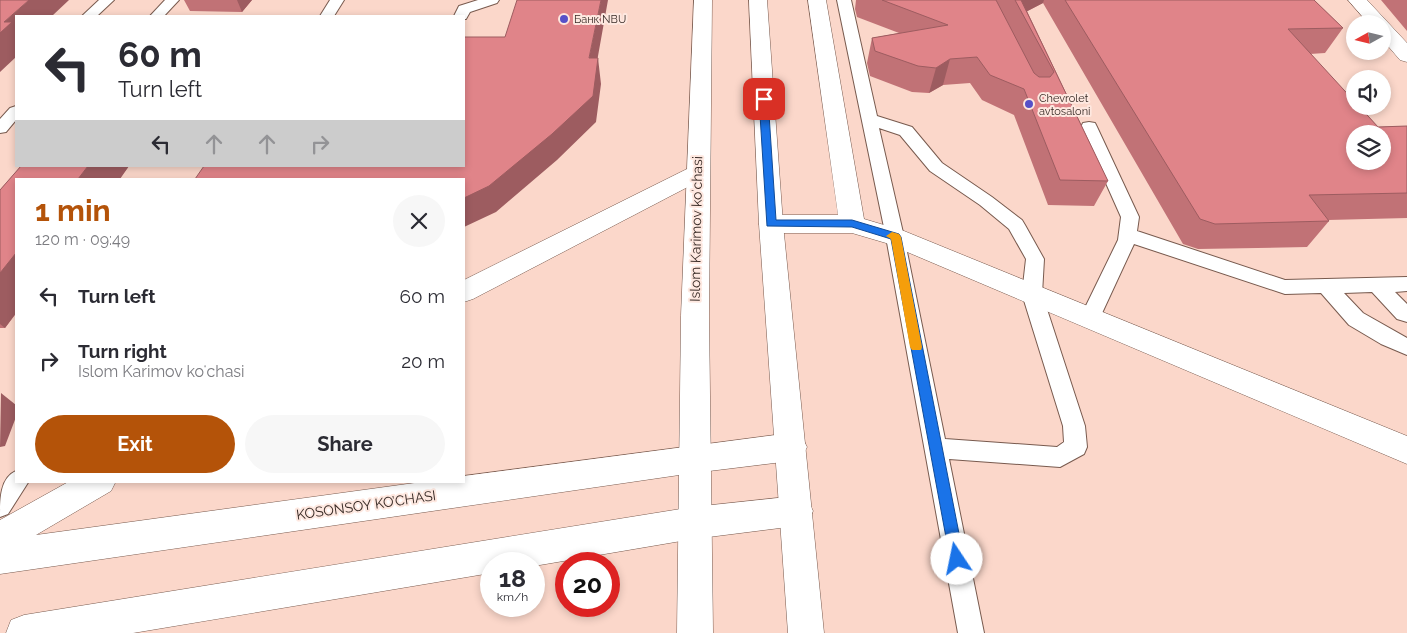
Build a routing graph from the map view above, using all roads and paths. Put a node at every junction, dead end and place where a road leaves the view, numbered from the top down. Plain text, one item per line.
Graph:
1 (106, 0) edge
2 (172, 0) edge
3 (337, 0) edge
4 (492, 0) edge
5 (703, 0) edge
6 (758, 0) edge
7 (818, 0) edge
8 (844, 0) edge
9 (1357, 0) edge
10 (90, 15) edge
11 (158, 15) edge
12 (328, 15) edge
13 (461, 15) edge
14 (1371, 15) edge
15 (1391, 37) edge
16 (1407, 56) edge
17 (15, 112) edge
18 (870, 119) junction
19 (1089, 127) dead end
20 (0, 128) edge
21 (697, 173) junction
22 (771, 224) junction
23 (852, 224) junction
24 (1128, 235) junction
25 (895, 237) junction
26 (1407, 284) edge
27 (1377, 285) junction
28 (1326, 286) junction
29 (465, 291) edge
30 (1032, 294) junction
31 (1407, 314) edge
32 (1090, 318) junction
33 (1407, 347) edge
34 (791, 447) junction
35 (936, 448) junction
36 (1407, 450) edge
37 (693, 459) junction
38 (16, 483) edge
39 (96, 483) edge
40 (0, 506) edge
41 (796, 511) junction
42 (694, 523) junction
43 (0, 538) edge
44 (0, 557) edge
45 (24, 633) edge
46 (695, 633) edge
47 (806, 633) edge
48 (971, 633) edge

1 - 10 lane
2 - 11 lane
3 - 12 lane
4 - 13 lane
5 - 21 main road, Islom Karimov koʻchasi
6 - 22 main road
7 - 23 main road
8 - 18 lane
9 - 14 main road
15 - 16 main road
17 - 20 lane
18 - 25 lane
18 - 30 lane
19 - 24 lane
21 - 29 main road
21 - 37 main road, Islom Karimov koʻchasi
22 - 23 main road
22 - 34 main road
23 - 25 main road
24 - 28 lane
24 - 32 lane
25 - 30 main road
25 - 35 lane
26 - 27 lane
27 - 28 lane
27 - 31 lane
28 - 33 lane
30 - 32 main road
30 - 35 lane
32 - 36 main road
34 - 37 main road, KOSONSOY KO’CHASI
34 - 41 main road
35 - 48 lane
37 - 42 main road, Islom Karimov koʻchasi
37 - 44 main road, KOSONSOY KO’CHASI
38 - 40 lane
39 - 43 main road
41 - 42 main road
41 - 47 main road
42 - 45 main road
42 - 46 main road, Islom Karimov koʻchasi

